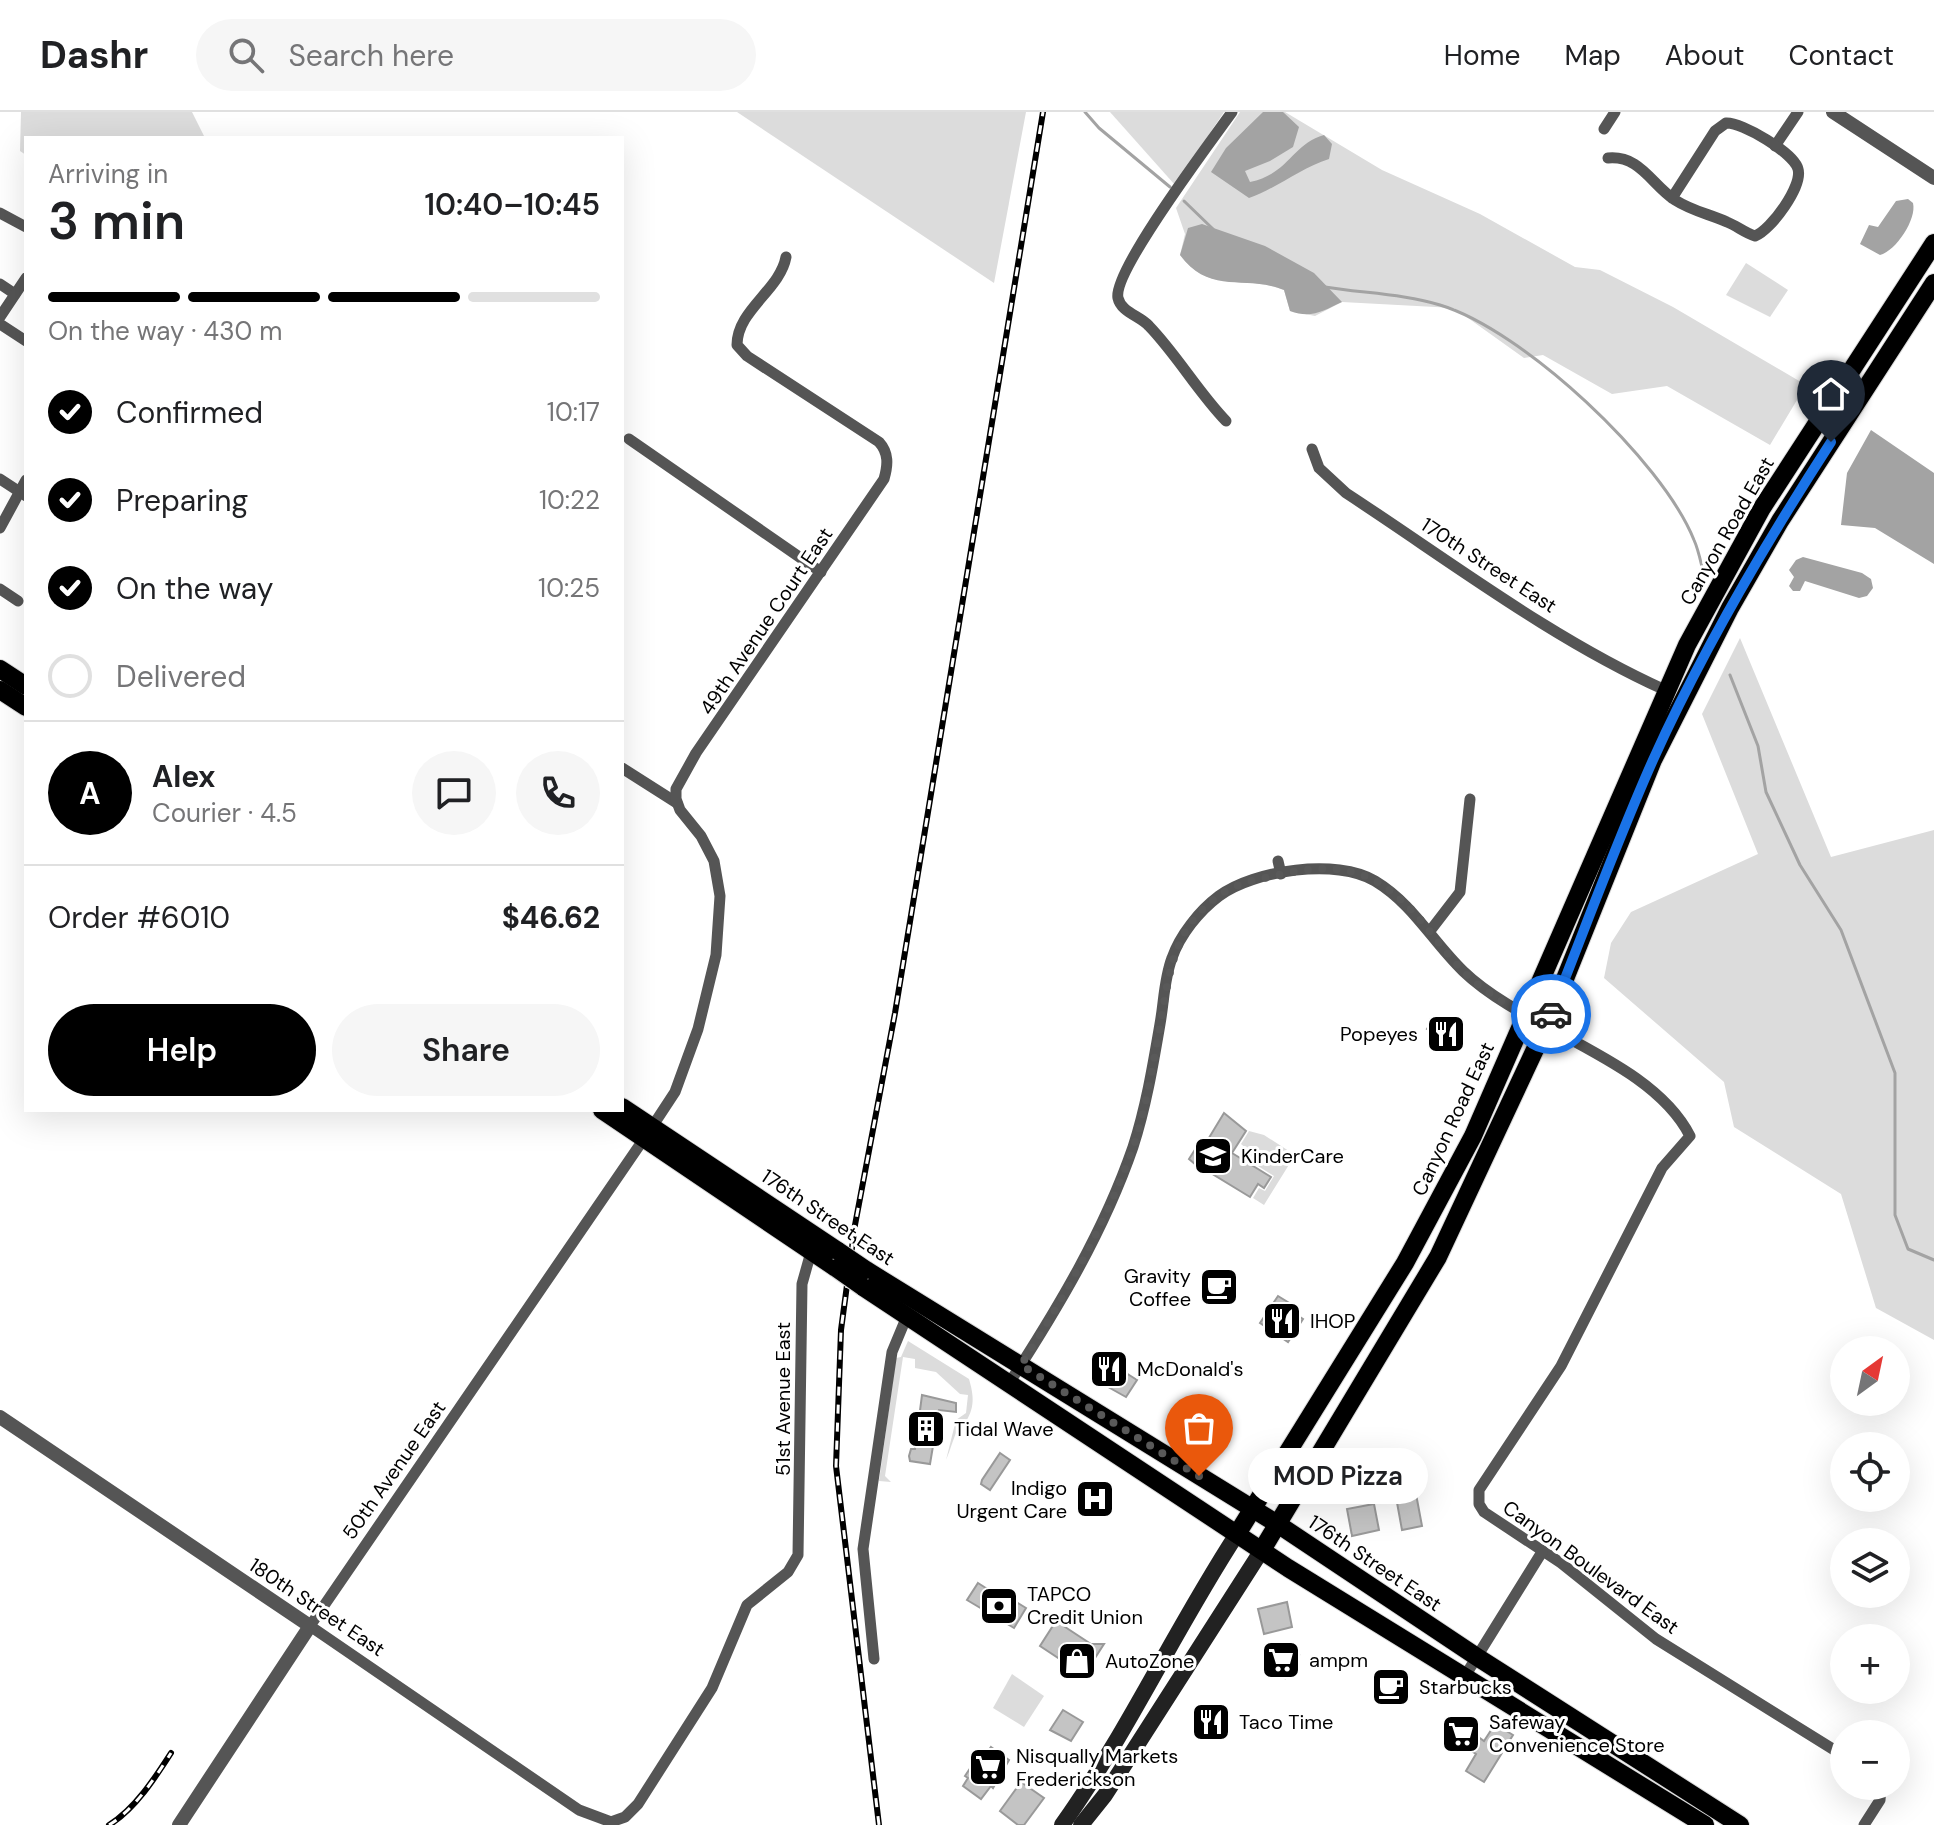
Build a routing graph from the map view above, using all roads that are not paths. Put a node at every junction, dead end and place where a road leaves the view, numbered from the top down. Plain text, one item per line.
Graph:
1 (1232, 112) edge
2 (1615, 112) edge
3 (1798, 112) edge
4 (1833, 112) edge
5 (1604, 129) dead end
6 (1775, 146) junction
7 (1608, 158) dead end
8 (1934, 178) edge
9 (1672, 198) junction
10 (0, 213) edge
11 (24, 226) edge
12 (1934, 243) edge
13 (786, 257) dead end
14 (24, 281) edge
15 (1934, 283) edge
16 (0, 284) edge
17 (15, 294) junction
18 (0, 317) edge
19 (0, 324) edge
20 (24, 340) edge
21 (1226, 421) dead end
22 (629, 439) dead end
23 (1312, 449) dead end
24 (0, 479) edge
25 (23, 495) edge
26 (0, 528) edge
27 (821, 572) junction
28 (0, 589) edge
29 (18, 601) dead end
30 (0, 669) edge
31 (24, 685) edge
32 (0, 690) edge
33 (1665, 690) junction
34 (24, 706) edge
35 (1653, 760) junction
36 (624, 769) edge
37 (1470, 799) dead end
38 (677, 803) junction
39 (1278, 861) dead end
40 (1281, 874) junction
41 (1430, 931) junction
42 (1525, 1014) junction
43 (1546, 1026) junction
44 (624, 1109) edge
45 (606, 1112) edge
46 (648, 1133) junction
47 (811, 1252) junction
48 (837, 1260) junction
49 (865, 1278) junction
50 (907, 1316) junction
51 (1021, 1365) junction
52 (1010, 1382) junction
53 (0, 1417) edge
54 (1253, 1510) junction
55 (1279, 1525) junction
56 (1237, 1534) junction
57 (1262, 1550) junction
58 (1542, 1552) junction
59 (310, 1626) junction
60 (1477, 1657) junction
61 (874, 1659) dead end
62 (1465, 1676) junction
63 (1830, 1747) edge
64 (1880, 1800) edge
65 (611, 1824) edge
66 (179, 1825) edge
67 (1062, 1825) edge
68 (1081, 1825) edge
69 (1705, 1825) edge
70 (1740, 1825) edge
71 (1864, 1825) edge

1 - 21 street
2 - 5 street
3 - 6 street
4 - 8 street
6 - 9 street
6 - 9 street
7 - 9 street
10 - 11 street
12 - 33 main road, Canyon Road East
13 - 27 street, 49th Avenue Court East
14 - 17 street
15 - 35 main road, Canyon Road East
16 - 17 street
17 - 18 street
19 - 20 street
22 - 27 street
23 - 33 street, 170th Street East
24 - 25 street
25 - 26 street
27 - 38 street, 49th Avenue Court East
28 - 29 street
30 - 31 main road
32 - 34 main road
33 - 35 main road
33 - 42 main road, Canyon Road East
35 - 43 main road, Canyon Road East
36 - 38 street
37 - 41 street
38 - 46 street, 50th Avenue East
39 - 40 street
40 - 41 street
40 - 51 street
41 - 42 street
42 - 43 street
42 - 54 main road, Canyon Road East
43 - 55 main road, Canyon Road East
43 - 58 street, Canyon Boulevard East
44 - 46 main road, 176th Street East
45 - 46 main road, 176th Street East
46 - 47 main road, 176th Street East
46 - 48 main road, 176th Street East
46 - 59 street, 50th Avenue East
47 - 48 main road, 176th Street East
47 - 65 street, 51st Avenue East
48 - 49 main road, 176th Street East, bridge
49 - 50 main road, 176th Street East
49 - 51 main road, 176th Street East
50 - 52 main road, 176th Street East
50 - 61 street
51 - 52 street
51 - 54 main road, 176th Street East
52 - 56 main road, 176th Street East
53 - 59 street, 180th Street East
54 - 55 main road, 176th Street East
54 - 56 main road, Canyon Road East
55 - 57 main road, Canyon Road East
55 - 60 main road, 176th Street East
56 - 57 main road, 176th Street East
56 - 67 main road, Canyon Road East
57 - 62 main road, 176th Street East
57 - 68 main road, Canyon Road East
58 - 60 street
58 - 63 street, Canyon Boulevard East
59 - 65 street, 180th Street East
59 - 66 street, 50th Avenue East
60 - 62 street
60 - 70 main road, 176th Street East
62 - 69 main road, 176th Street East
64 - 71 street

